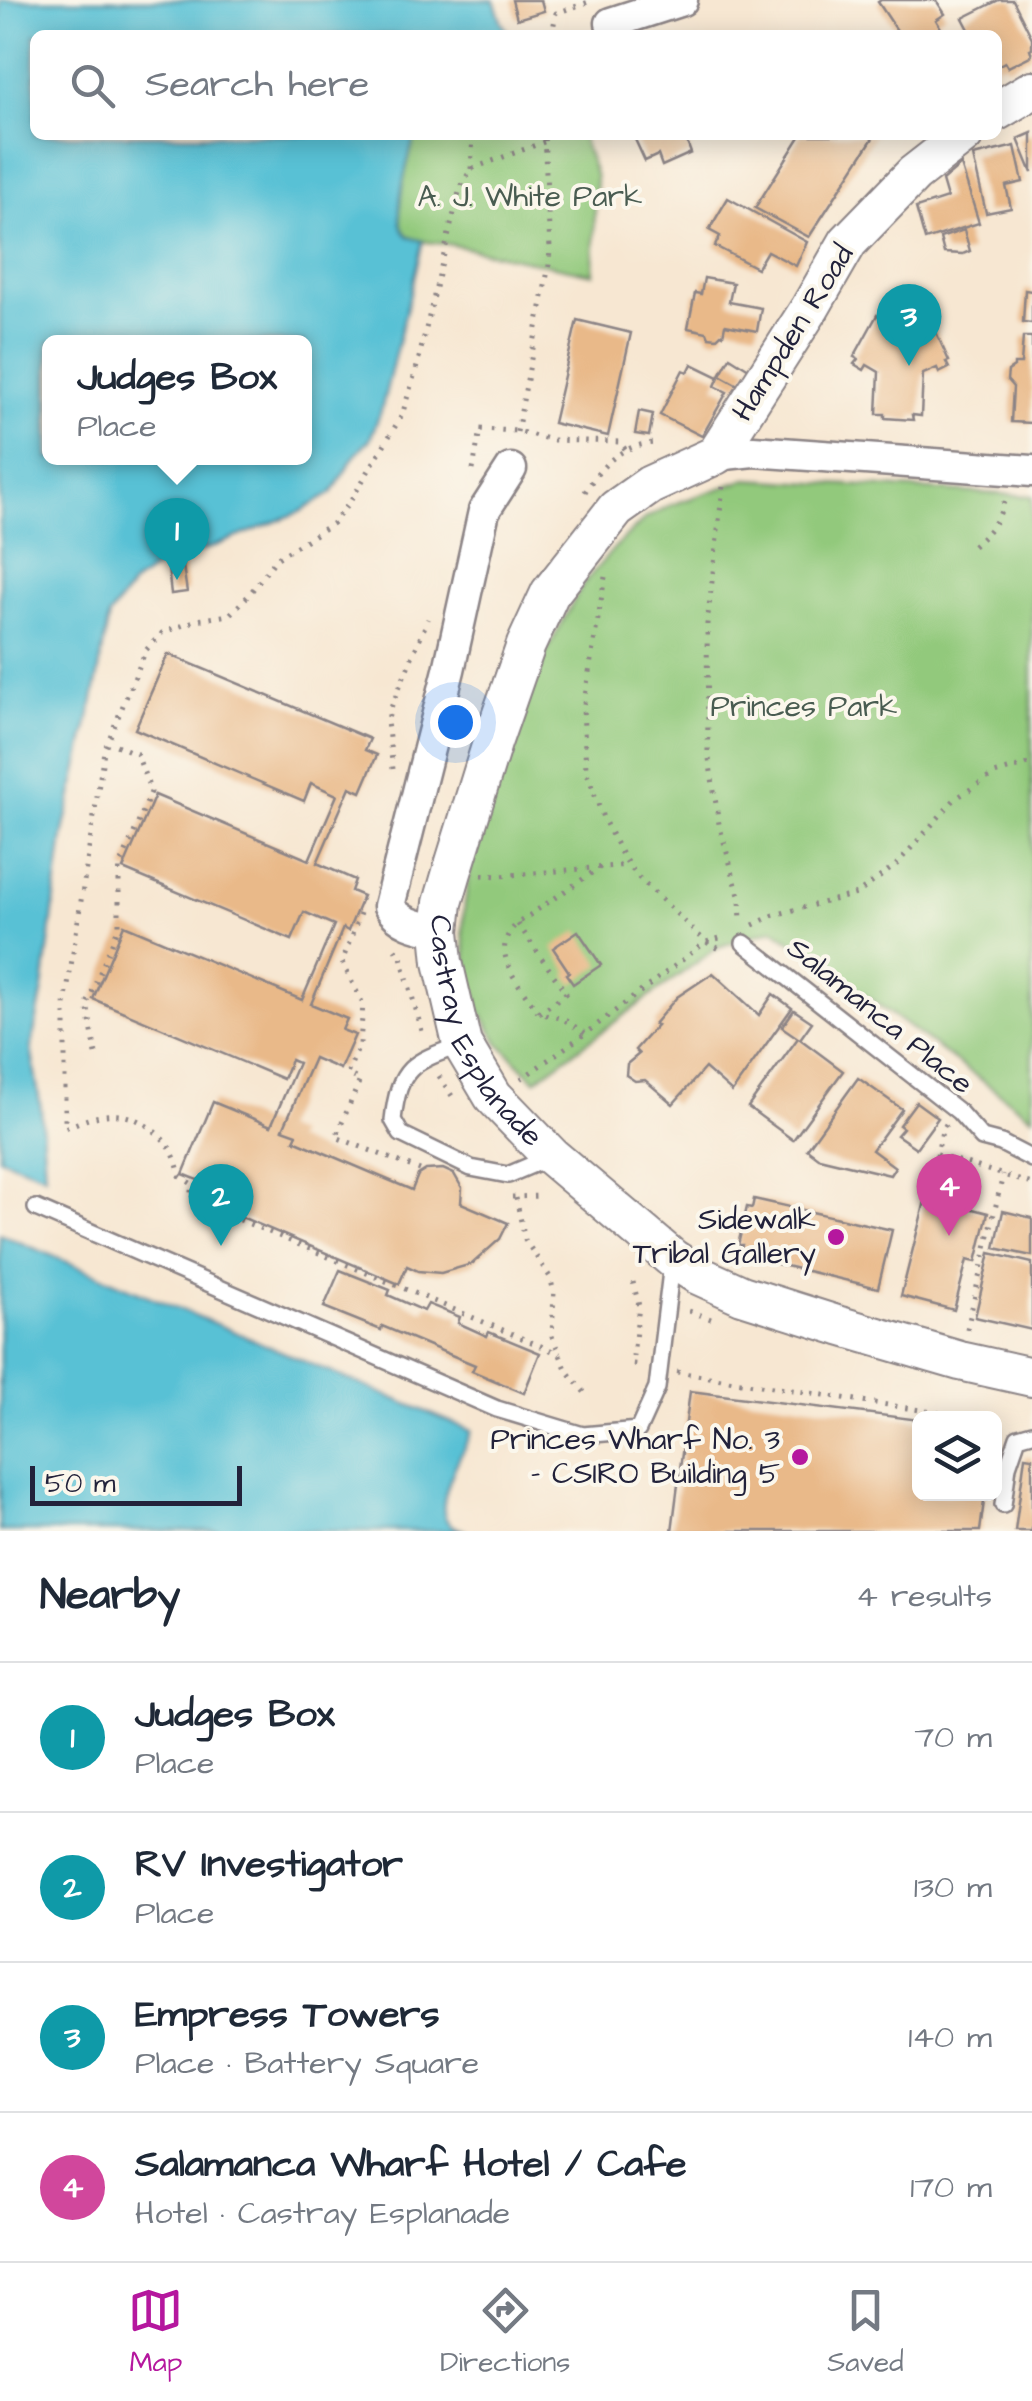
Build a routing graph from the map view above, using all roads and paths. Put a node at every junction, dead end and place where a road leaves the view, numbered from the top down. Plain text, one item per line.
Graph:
1 (682, 0) edge
2 (603, 11) edge
3 (553, 30) edge
4 (1032, 90) edge
5 (1002, 108) edge
6 (473, 140) edge
7 (542, 140) edge
8 (544, 140) edge
9 (958, 140) edge
10 (471, 169) junction
11 (517, 432) junction
12 (674, 443) dead end
13 (479, 445) dead end
14 (626, 449) junction
15 (716, 455) junction
16 (511, 469) dead end
17 (1019, 470) edge
18 (578, 504) dead end
19 (973, 546) dead end
20 (604, 578) dead end
21 (108, 741) junction
22 (1032, 763) edge
23 (628, 865) junction
24 (602, 866) junction
25 (498, 876) dead end
26 (389, 906) junction
27 (518, 923) junction
28 (440, 931) junction
29 (743, 936) junction
30 (706, 942) junction
31 (540, 1013) junction
32 (586, 1034) junction
33 (360, 1044) dead end
34 (462, 1044) junction
35 (96, 1054) dead end
36 (527, 1087) dead end
37 (1010, 1147) junction
38 (551, 1156) junction
39 (1032, 1159) edge
40 (516, 1198) dead end
41 (36, 1208) dead end
42 (673, 1258) junction
43 (633, 1282) dead end
44 (560, 1354) junction
45 (960, 1360) junction
46 (660, 1368) junction
47 (1032, 1377) edge
48 (589, 1398) dead end
49 (927, 1411) edge
50 (1032, 1433) edge
51 (1003, 1505) dead end

1 - 2 street
2 - 3 path
4 - 5 street
6 - 10 path
7 - 10 path
8 - 11 path
9 - 15 street, Hampden Road
10 - 21 path
11 - 13 path
11 - 14 path
12 - 14 path
14 - 18 path
15 - 17 street
15 - 28 street, Castray Esplanade
15 - 29 path
16 - 26 street
17 - 19 path
20 - 23 path
21 - 35 path
21 - 44 path
22 - 29 path
23 - 24 path
23 - 30 path
24 - 25 path
24 - 27 path
26 - 28 street
26 - 33 path
27 - 31 path
27 - 31 path
28 - 34 street, Castray Esplanade
29 - 30 path
29 - 37 lane, Salamanca Place
30 - 32 path
31 - 32 path
32 - 36 path
34 - 38 street, Castray Esplanade
34 - 38 lane
37 - 39 lane, Salamanca Place
37 - 45 path
38 - 42 street, Castray Esplanade
40 - 44 path
41 - 46 lane
42 - 45 street, Castray Esplanade
42 - 46 lane
43 - 46 path
44 - 48 path
45 - 47 street, Castray Esplanade
46 - 49 path
50 - 51 lane

